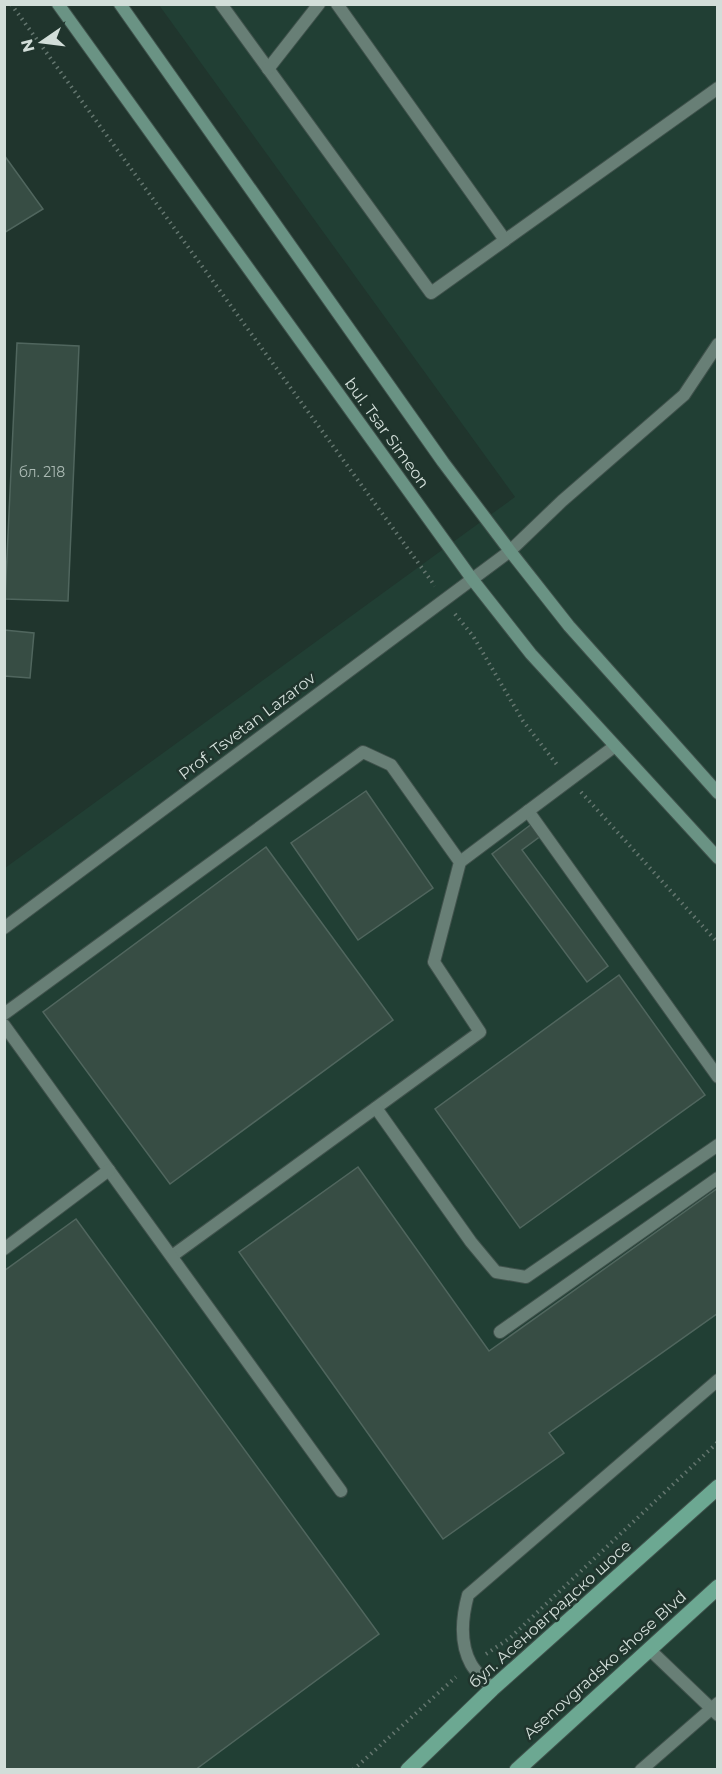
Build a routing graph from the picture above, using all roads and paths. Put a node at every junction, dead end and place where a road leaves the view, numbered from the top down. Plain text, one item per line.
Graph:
1 (12, 4) edge
2 (58, 4) edge
3 (120, 4) edge
4 (221, 4) edge
5 (319, 4) edge
6 (337, 4) edge
7 (268, 69) junction
8 (717, 88) edge
9 (505, 240) junction
10 (717, 344) edge
11 (510, 551) junction
12 (472, 579) junction
13 (444, 600) junction
14 (615, 746) junction
15 (569, 781) junction
16 (717, 793) edge
17 (528, 811) junction
18 (717, 858) edge
19 (460, 862) junction
20 (4, 928) edge
21 (717, 943) edge
22 (4, 1014) edge
23 (4, 1025) edge
24 (717, 1077) edge
25 (376, 1108) junction
26 (717, 1145) edge
27 (109, 1170) junction
28 (717, 1178) edge
29 (4, 1249) edge
30 (172, 1257) junction
31 (500, 1332) dead end
32 (717, 1380) edge
33 (717, 1442) edge
34 (717, 1487) edge
35 (341, 1491) dead end
36 (717, 1587) edge
37 (649, 1649) junction
38 (471, 1664) junction
39 (492, 1689) junction
40 (716, 1709) edge
41 (353, 1770) edge
42 (408, 1770) edge
43 (517, 1770) edge
44 (641, 1770) edge

1 - 13 path
2 - 12 main road, bul. Tsar Simeon
3 - 11 main road, bul. Tsar Simeon
4 - 7 street
5 - 7 street
6 - 9 street
7 - 9 street
8 - 9 street
10 - 11 street, Prof. Tsvetan Lazarov
11 - 12 street, Prof. Tsvetan Lazarov
11 - 16 main road, bul. Tsar Simeon
12 - 13 street, Prof. Tsvetan Lazarov
12 - 14 main road, bul. Tsar Simeon
13 - 15 path
13 - 20 street, Prof. Tsvetan Lazarov
14 - 15 street
14 - 18 main road, bul. Tsar Simeon
15 - 17 street
15 - 21 path
17 - 19 street
17 - 24 street
19 - 22 street
19 - 25 street
23 - 27 street
25 - 26 street
25 - 30 street
27 - 29 street
27 - 30 street
28 - 31 street
30 - 35 street
32 - 38 street
33 - 38 path
34 - 39 main road, бул. Асеновградско шосе
36 - 37 main road, Asenovgradsko shose Blvd
37 - 40 street
37 - 43 main road, Asenovgradsko shose Blvd
38 - 39 street
38 - 41 path
39 - 42 main road, бул. Асеновградско шосе
40 - 44 street

